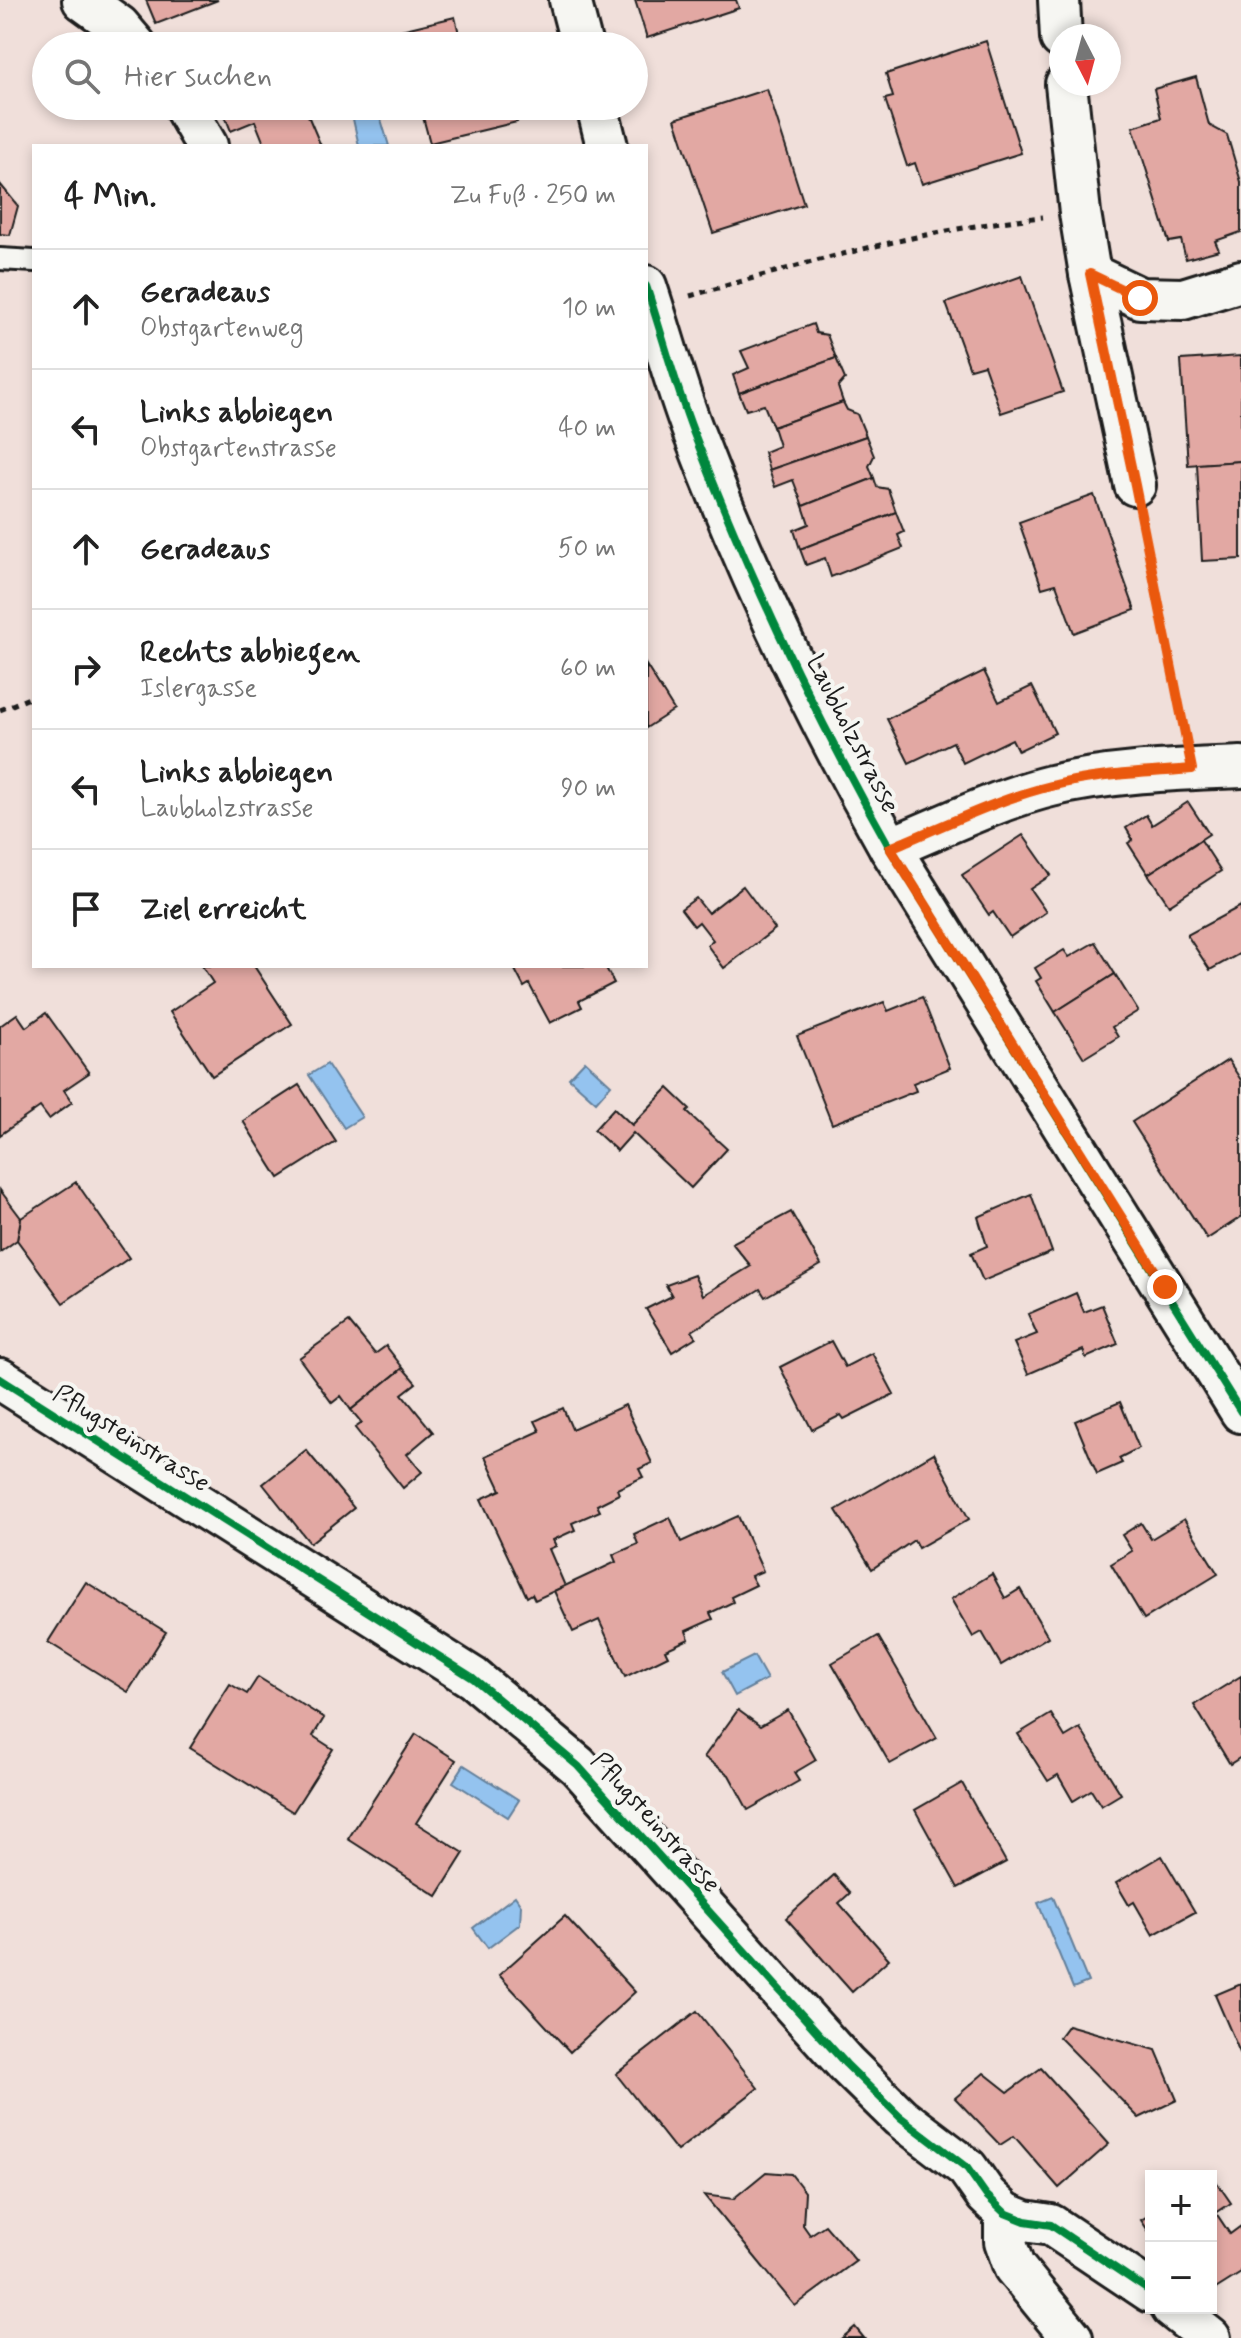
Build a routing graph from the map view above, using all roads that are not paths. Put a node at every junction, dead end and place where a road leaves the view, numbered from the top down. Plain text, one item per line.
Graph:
1 (83, 0) edge
2 (570, 0) edge
3 (1059, 0) edge
4 (1060, 24) edge
5 (124, 32) edge
6 (578, 32) edge
7 (1067, 96) edge
8 (192, 120) edge
9 (600, 120) edge
10 (206, 144) edge
11 (606, 144) edge
12 (0, 259) edge
13 (32, 261) edge
14 (1090, 274) junction
15 (1241, 281) edge
16 (649, 311) edge
17 (1135, 485) road end
18 (1241, 767) edge
19 (890, 848) junction
20 (0, 1379) edge
21 (1241, 1412) edge
22 (1005, 2213) junction
23 (1145, 2288) edge
24 (1180, 2314) edge
25 (1072, 2338) edge
26 (1210, 2338) edge

1 - 5 street
2 - 6 street
3 - 4 street
7 - 14 street
8 - 10 street
9 - 11 street
12 - 13 lane
14 - 15 street
14 - 17 street
16 - 19 street, Laubholzstrasse
18 - 19 street
19 - 21 street, Laubholzstrasse
20 - 22 street, Pflugsteinstrasse
22 - 23 street
22 - 25 street
24 - 26 street

